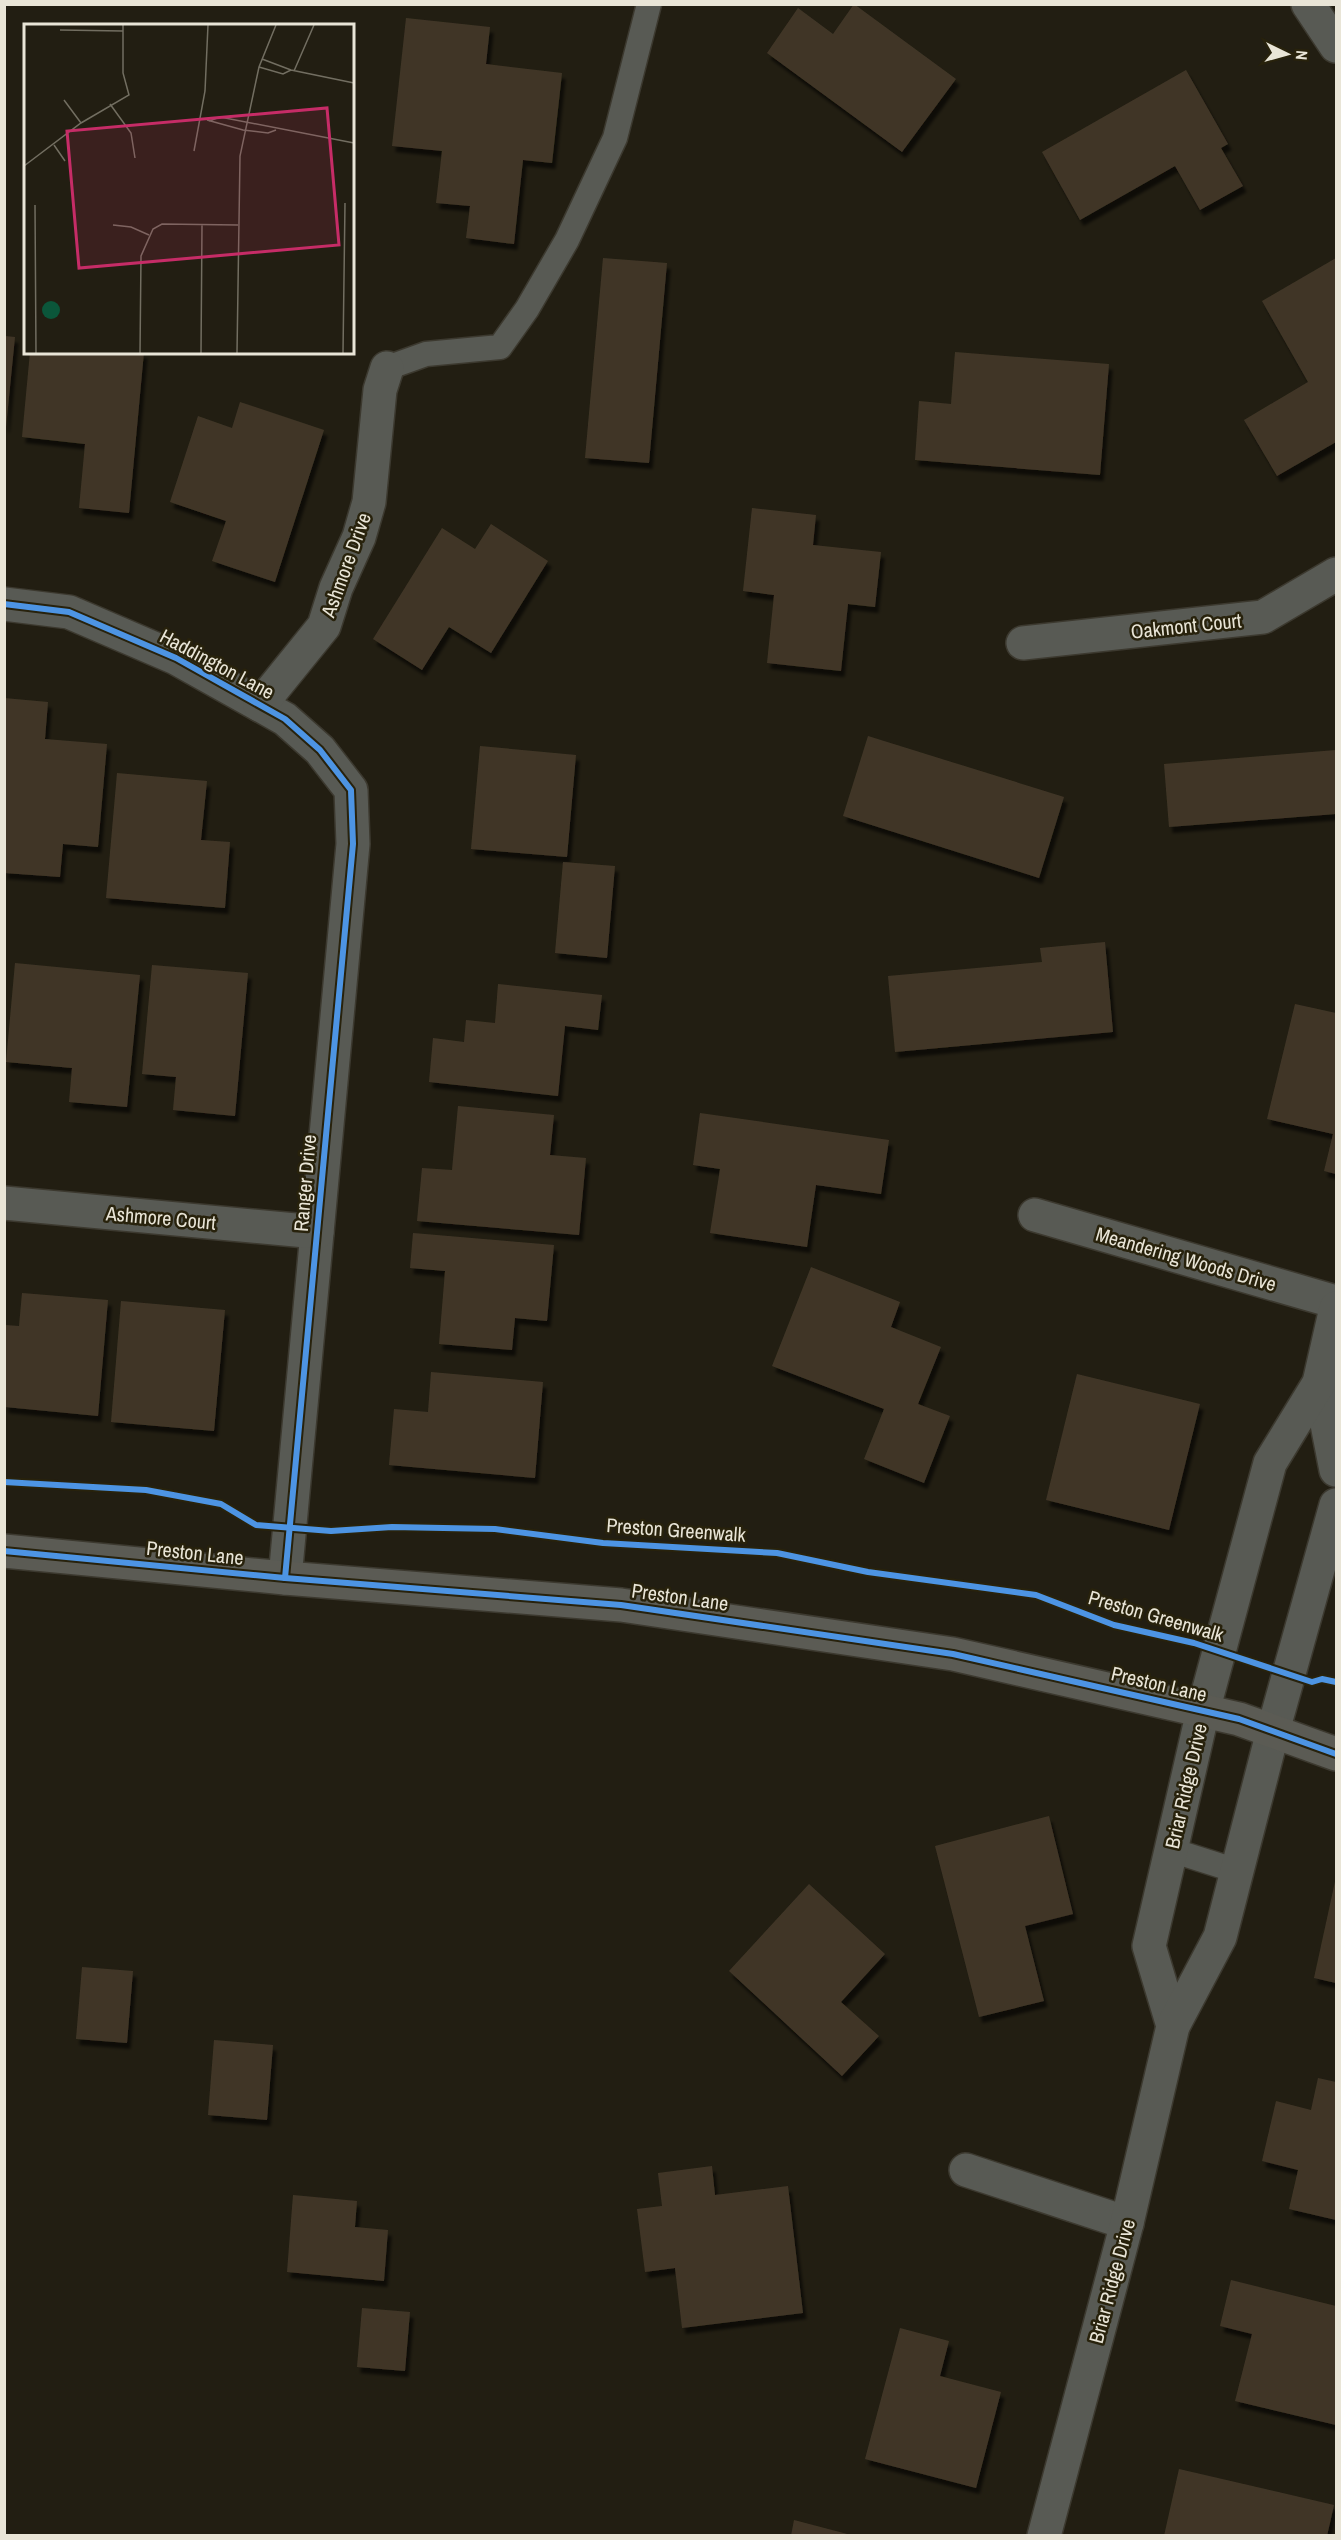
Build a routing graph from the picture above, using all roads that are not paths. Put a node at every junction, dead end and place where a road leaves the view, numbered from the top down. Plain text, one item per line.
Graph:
1 (649, 4) edge
2 (1308, 4) edge
3 (1336, 46) edge
4 (387, 368) joint
5 (1336, 574) edge
6 (4, 604) edge
7 (1023, 643) dead end
8 (260, 705) junction
9 (351, 790) joint
10 (4, 1203) edge
11 (1035, 1215) dead end
12 (317, 1232) junction
13 (1336, 1302) edge
14 (1336, 1308) edge
15 (1319, 1383) junction
16 (1336, 1470) edge
17 (1336, 1505) edge
18 (4, 1551) edge
19 (285, 1578) junction
20 (1203, 1710) junction
21 (1273, 1731) junction
22 (1336, 1754) edge
23 (1171, 1850) junction
24 (1237, 1871) junction
25 (1173, 2026) junction
26 (966, 2170) dead end
27 (1127, 2223) junction
28 (1044, 2535) edge

1 - 4 lane
2 - 3 street
4 - 8 street, Ashmore Drive
5 - 7 street, Oakmont Court
6 - 8 street, Haddington Lane
8 - 9 street, Haddington Lane
9 - 12 street, Ranger Drive
10 - 12 street, Ashmore Court
11 - 13 street, Meandering Woods Drive
12 - 19 street, Ranger Drive
14 - 15 street, Briar Ridge Drive
15 - 16 street, Briar Ridge Drive
15 - 20 street, Briar Ridge Drive
17 - 21 street, Briar Ridge Drive
18 - 19 street, Preston Lane
19 - 20 street, Preston Lane
20 - 21 street, Preston Lane
20 - 23 street, Briar Ridge Drive
21 - 22 street, Preston Lane
21 - 24 street, Briar Ridge Drive
23 - 24 lane
23 - 25 street, Briar Ridge Drive
24 - 25 street, Briar Ridge Drive
25 - 27 street, Briar Ridge Drive
26 - 27 street
27 - 28 street, Briar Ridge Drive

